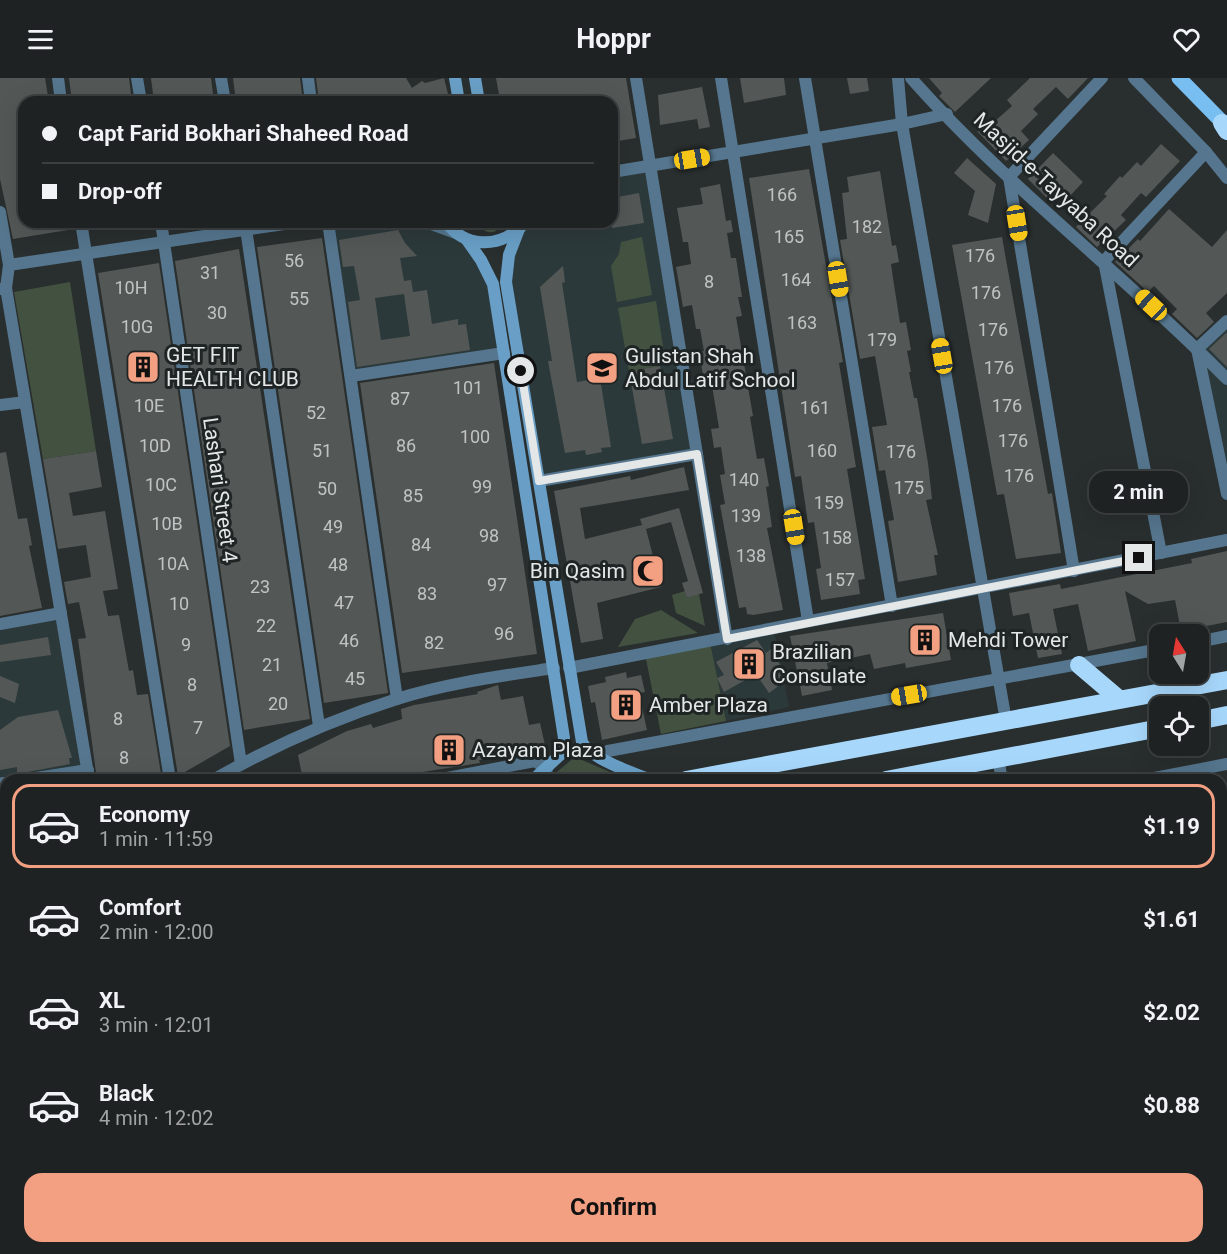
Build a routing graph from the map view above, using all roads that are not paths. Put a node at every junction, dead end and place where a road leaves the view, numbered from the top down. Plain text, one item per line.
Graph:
1 (58, 78) edge
2 (137, 78) edge
3 (221, 78) edge
4 (308, 78) edge
5 (455, 78) edge
6 (475, 78) edge
7 (636, 78) edge
8 (721, 78) edge
9 (805, 78) edge
10 (898, 78) edge
11 (911, 78) edge
12 (1102, 78) edge
13 (1134, 78) edge
14 (1179, 78) edge
15 (60, 96) edge
16 (140, 96) edge
17 (224, 96) edge
18 (310, 96) edge
19 (458, 96) edge
20 (478, 96) edge
21 (946, 114) junction
22 (902, 124) junction
23 (1225, 127) edge
24 (815, 139) junction
25 (1206, 152) junction
26 (734, 153) junction
27 (651, 166) junction
28 (618, 171) edge
29 (1009, 177) junction
30 (1227, 178) edge
31 (0, 212) edge
32 (82, 228) edge
33 (162, 228) edge
34 (231, 228) edge
35 (246, 228) edge
36 (329, 228) edge
37 (441, 228) edge
38 (452, 228) edge
39 (519, 228) edge
40 (521, 228) edge
41 (461, 236) junction
42 (164, 241) junction
43 (86, 253) junction
44 (1104, 261) junction
45 (9, 265) junction
46 (3, 289) edge
47 (1227, 321) edge
48 (1197, 349) junction
49 (504, 353) junction
50 (351, 376) junction
51 (1227, 379) edge
52 (25, 402) junction
53 (0, 405) edge
54 (697, 454) junction
55 (539, 481) junction
56 (1227, 494) edge
57 (1227, 540) edge
58 (1161, 554) junction
59 (1074, 571) junction
60 (982, 588) junction
61 (892, 606) junction
62 (61, 613) junction
63 (808, 621) junction
64 (0, 624) edge
65 (1227, 636) edge
66 (727, 639) junction
67 (1209, 640) edge
68 (1149, 651) edge
69 (1079, 664) junction
70 (554, 668) junction
71 (569, 668) junction
72 (998, 679) junction
73 (1227, 680) edge
74 (397, 699) junction
75 (1119, 699) junction
76 (1227, 715) edge
77 (1209, 718) edge
78 (1005, 721) junction
79 (319, 726) junction
80 (1149, 730) edge
81 (599, 757) junction
82 (998, 758) junction
83 (241, 764) junction
84 (1227, 764) edge
85 (547, 769) junction
86 (89, 774) edge
87 (169, 774) edge
88 (224, 774) edge
89 (468, 774) edge
90 (541, 774) edge
91 (637, 774) edge
92 (718, 774) edge
93 (917, 774) edge
94 (1001, 774) edge
95 (1175, 774) edge

1 - 15 street
2 - 16 street
3 - 17 street
4 - 18 street
5 - 19 street
6 - 20 street
7 - 27 street
8 - 26 street
9 - 24 street
10 - 22 street
11 - 21 street, Masjid-e-Tayyaba Road
12 - 29 street
13 - 25 street
14 - 23 main road
21 - 22 street
21 - 29 street, Masjid-e-Tayyaba Road
22 - 24 street
22 - 60 street
24 - 26 street
24 - 61 street
25 - 30 street
25 - 44 street
26 - 27 street
26 - 63 street
27 - 28 street
27 - 54 street
29 - 44 street, Masjid-e-Tayyaba Road
29 - 59 street
31 - 45 street
32 - 43 street
33 - 42 street, Lashari Street 4
34 - 42 street
35 - 79 street
36 - 50 street
37 - 41 street
38 - 41 street
39 - 41 street
40 - 55 street
41 - 49 street
42 - 43 street
42 - 83 street, Lashari Street 4
43 - 45 street
43 - 87 street
44 - 48 street, Masjid-e-Tayyaba Road
44 - 58 street
45 - 46 street
46 - 52 street
47 - 48 street
48 - 51 street, Masjid-e-Tayyaba Road
48 - 56 street
49 - 50 street
49 - 70 street
50 - 74 street
52 - 53 street
52 - 62 street
54 - 55 street
54 - 66 street
55 - 71 street
57 - 58 street
58 - 59 street
59 - 60 street
60 - 61 street
60 - 72 street
61 - 63 street
62 - 64 street
62 - 86 street
63 - 66 street
65 - 67 street
66 - 71 street
68 - 69 street
69 - 72 street
69 - 75 highway
70 - 74 street
70 - 85 street
71 - 81 street
72 - 78 street
72 - 81 street
73 - 75 highway
74 - 79 street
75 - 78 highway
76 - 77 highway
78 - 92 highway
79 - 83 street
80 - 82 highway
81 - 91 street
82 - 93 highway
82 - 94 street
83 - 88 street
84 - 95 street
85 - 89 street
85 - 90 street

